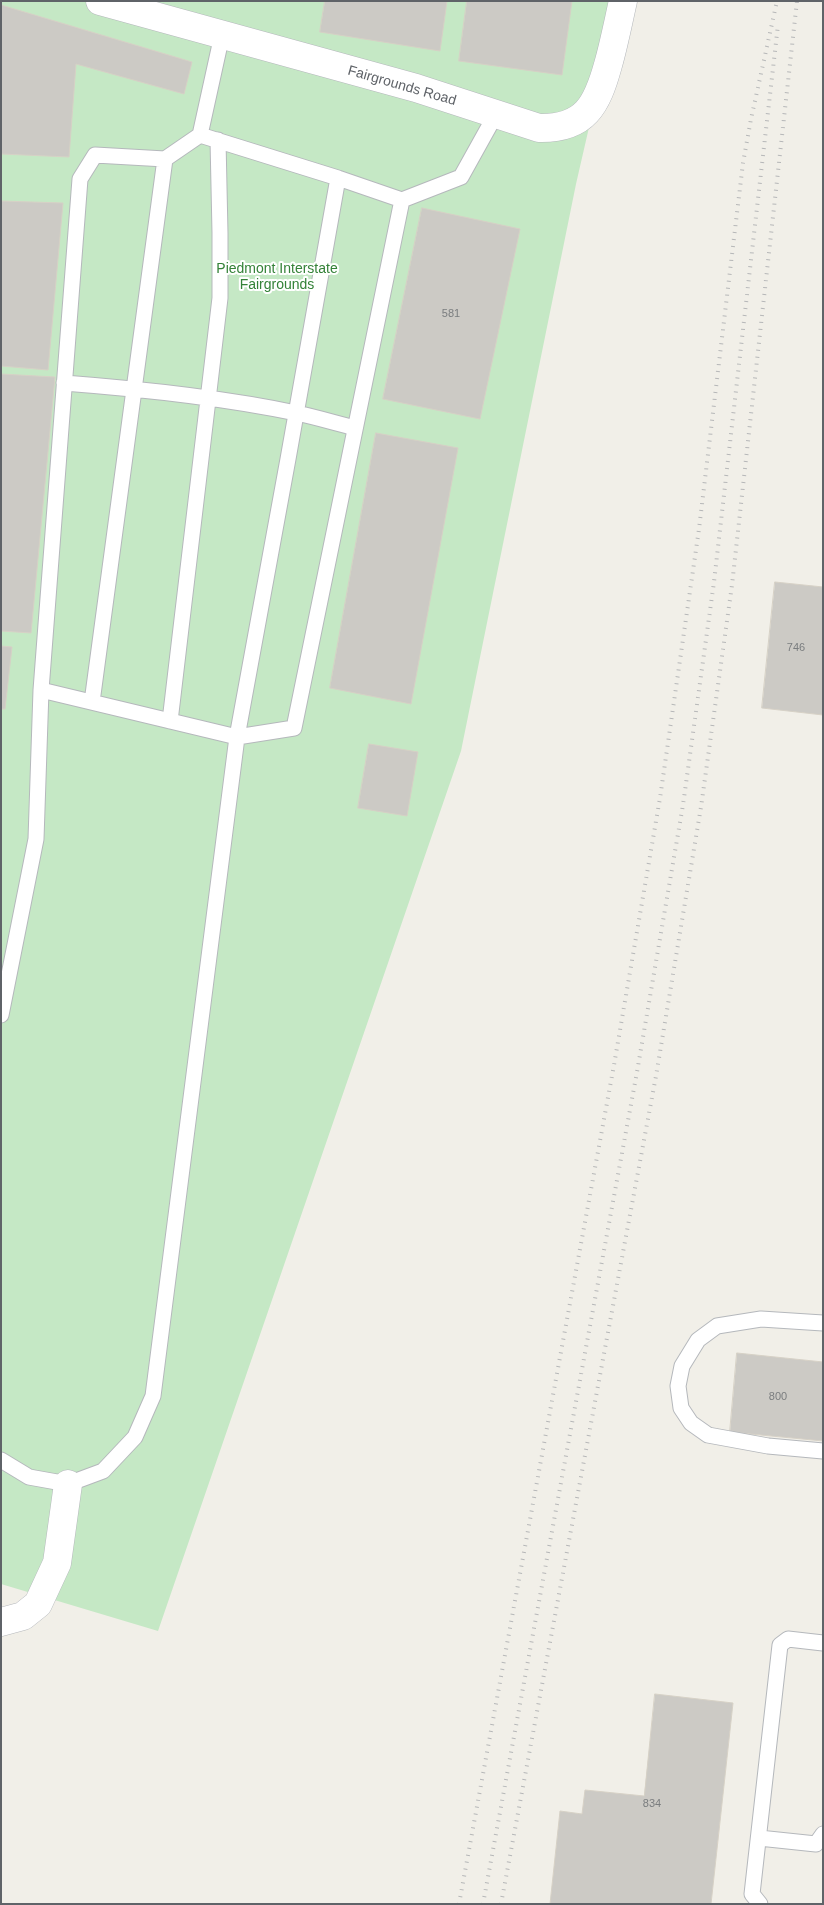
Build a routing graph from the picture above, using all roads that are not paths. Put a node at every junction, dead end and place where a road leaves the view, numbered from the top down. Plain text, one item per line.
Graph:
1 (100, 1) edge
2 (623, 1) edge
3 (222, 35) junction
4 (496, 114) junction
5 (200, 135) junction
6 (218, 140) junction
7 (165, 159) junction
8 (338, 178) junction
9 (402, 200) junction
10 (64, 383) junction
11 (134, 388) junction
12 (208, 398) junction
13 (296, 413) junction
14 (355, 428) junction
15 (41, 690) junction
16 (92, 702) junction
17 (170, 721) junction
18 (237, 737) junction
19 (1, 1014) edge
20 (823, 1323) edge
21 (823, 1451) edge
22 (1, 1460) edge
23 (68, 1484) junction
24 (1, 1622) edge
25 (823, 1643) edge
26 (823, 1834) edge
27 (759, 1838) junction
28 (760, 1904) edge

1 - 3 street, Fairgrounds Road
2 - 4 street, Fairgrounds Road
3 - 4 street, Fairgrounds Road
3 - 5 lane
4 - 9 lane
5 - 6 lane
5 - 7 lane
6 - 8 lane
6 - 12 lane
7 - 10 lane
7 - 11 lane
8 - 9 lane
8 - 13 lane
9 - 14 lane
10 - 11 lane
10 - 15 lane
11 - 12 lane
11 - 16 lane
12 - 13 lane
12 - 17 lane
13 - 14 lane
13 - 18 lane
14 - 18 lane
15 - 16 lane
15 - 19 lane
16 - 17 lane
17 - 18 lane
18 - 23 lane
20 - 21 lane
22 - 23 lane
23 - 24 street
25 - 27 lane
26 - 27 lane
27 - 28 lane

